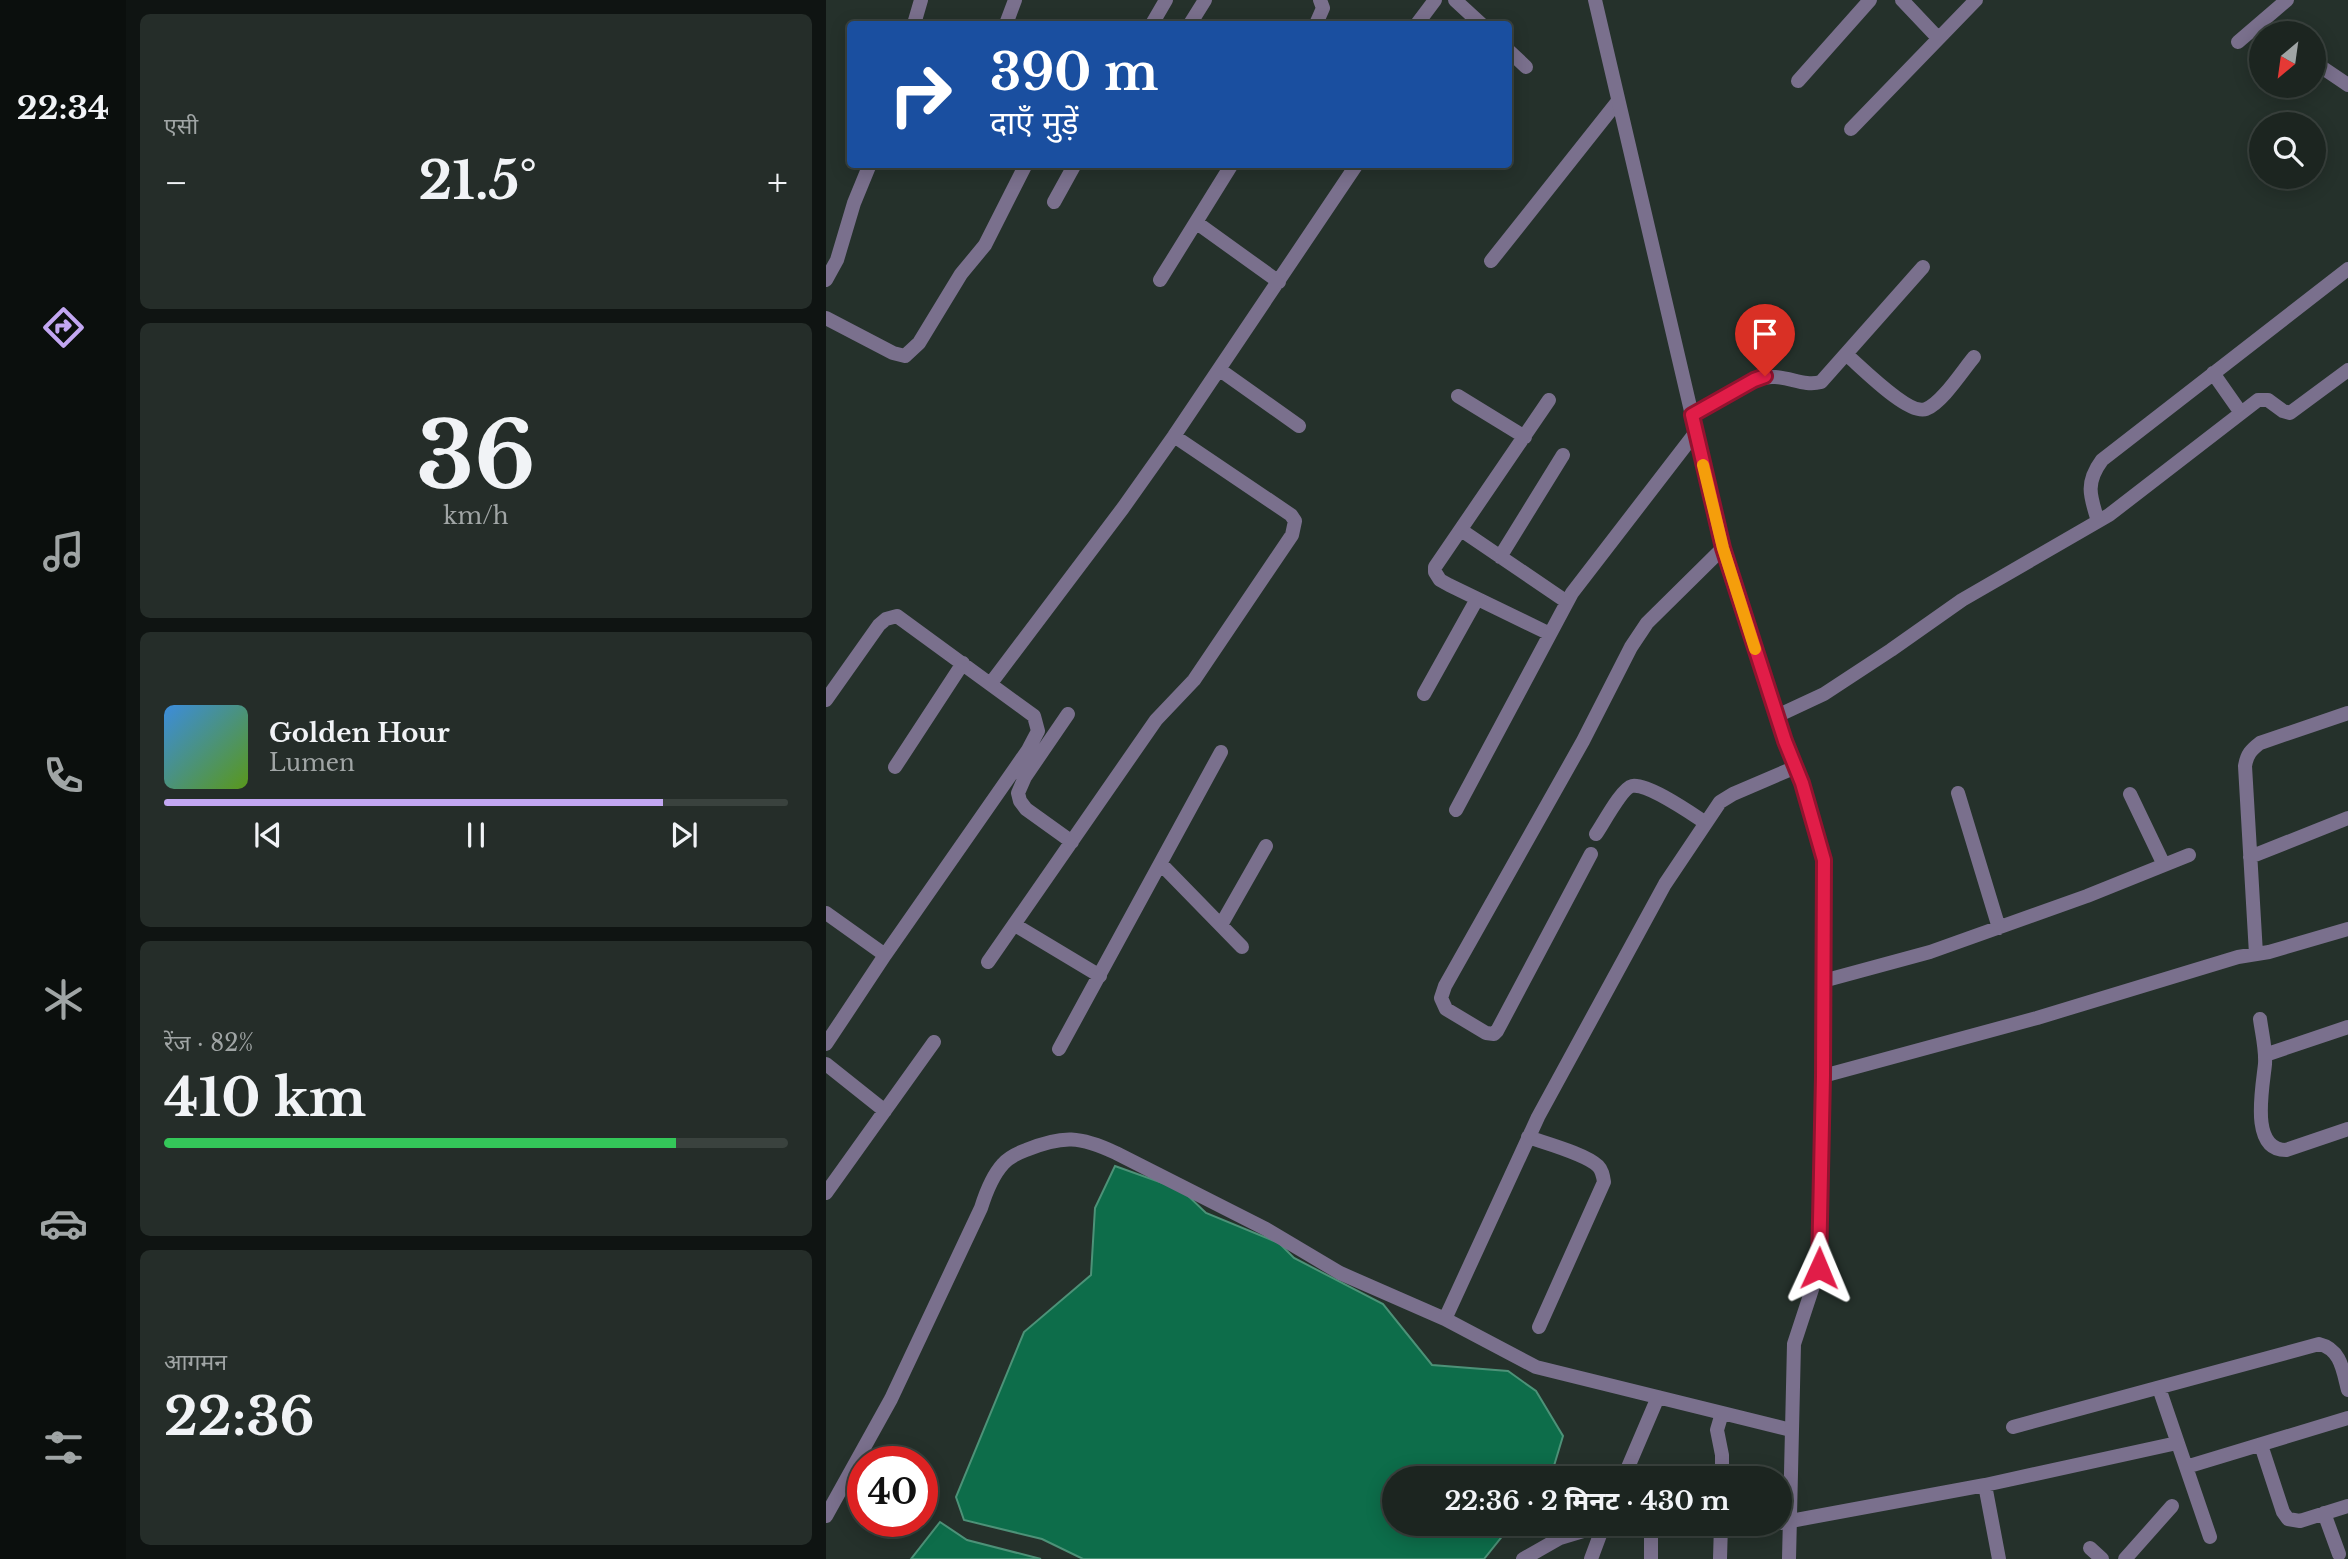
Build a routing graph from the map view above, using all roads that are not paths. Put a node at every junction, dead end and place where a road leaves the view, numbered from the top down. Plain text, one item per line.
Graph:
1 (921, 0) edge
2 (1015, 0) edge
3 (1166, 0) edge
4 (1205, 0) edge
5 (1320, 0) edge
6 (1435, 0) edge
7 (1455, 0) edge
8 (1595, 0) edge
9 (1870, 0) edge
10 (1902, 0) edge
11 (1976, 0) edge
12 (2287, 0) edge
13 (915, 21) edge
14 (1007, 21) edge
15 (1154, 21) edge
16 (1192, 21) edge
17 (1317, 21) edge
18 (1419, 21) edge
19 (1478, 21) edge
20 (1938, 38) junction
21 (2238, 42) dead end
22 (1512, 54) edge
23 (1526, 66) dead end
24 (2326, 70) edge
25 (1798, 81) dead end
26 (2348, 85) edge
27 (1618, 101) junction
28 (1851, 129) dead end
29 (868, 168) edge
30 (1024, 168) edge
31 (1072, 168) edge
32 (1230, 168) edge
33 (1354, 168) edge
34 (1054, 202) dead end
35 (1197, 223) junction
36 (1491, 261) dead end
37 (1923, 267) dead end
38 (2348, 269) edge
39 (1160, 280) dead end
40 (826, 281) edge
41 (1279, 282) junction
42 (826, 318) edge
43 (1847, 355) junction
44 (1974, 357) dead end
45 (1220, 370) junction
46 (2348, 370) edge
47 (2213, 373) junction
48 (1458, 396) dead end
49 (1549, 400) dead end
50 (2241, 413) junction
51 (1692, 415) junction
52 (1299, 426) dead end
53 (1696, 432) junction
54 (1174, 436) junction
55 (1525, 437) junction
56 (1563, 455) dead end
57 (2098, 521) junction
58 (1461, 530) junction
59 (1723, 548) junction
60 (1500, 557) junction
61 (1477, 599) junction
62 (1567, 602) junction
63 (1550, 634) junction
64 (963, 663) junction
65 (991, 683) junction
66 (1424, 694) dead end
67 (826, 699) edge
68 (2348, 713) edge
69 (1068, 714) dead end
70 (1777, 716) junction
71 (1221, 752) dead end
72 (895, 767) dead end
73 (1796, 767) junction
74 (1958, 793) dead end
75 (2130, 794) dead end
76 (1456, 810) dead end
77 (2348, 818) edge
78 (1706, 823) junction
79 (1597, 834) dead end
80 (1072, 842) junction
81 (1266, 846) dead end
82 (1591, 854) dead end
83 (2189, 855) dead end
84 (2250, 857) junction
85 (1161, 864) junction
86 (2164, 865) junction
87 (826, 913) edge
88 (1015, 925) junction
89 (1221, 925) junction
90 (1999, 928) junction
91 (2348, 929) edge
92 (1242, 947) dead end
93 (2256, 954) junction
94 (885, 955) junction
95 (988, 962) dead end
96 (1100, 976) junction
97 (1823, 981) junction
98 (2260, 1019) dead end
99 (2348, 1027) edge
100 (934, 1042) dead end
101 (826, 1044) edge
102 (1059, 1049) dead end
103 (2265, 1055) junction
104 (826, 1065) edge
105 (1823, 1076) junction
106 (885, 1111) junction
107 (2348, 1129) edge
108 (1528, 1137) junction
109 (826, 1193) edge
110 (1445, 1319) junction
111 (1539, 1327) dead end
112 (2159, 1388) junction
113 (2348, 1390) edge
114 (1658, 1397) junction
115 (1722, 1413) junction
116 (2348, 1418) edge
117 (2013, 1427) dead end
118 (1791, 1430) junction
119 (2177, 1443) junction
120 (2261, 1445) junction
121 (1629, 1466) edge
122 (1722, 1466) edge
123 (1788, 1466) edge
124 (2186, 1467) junction
125 (1985, 1485) junction
126 (2172, 1506) dead end
127 (2348, 1506) edge
128 (2324, 1513) junction
129 (826, 1516) edge
130 (1792, 1521) edge
131 (1567, 1536) edge
132 (1599, 1536) edge
133 (1651, 1536) edge
134 (1721, 1536) edge
135 (1786, 1536) edge
136 (2210, 1536) dead end
137 (2090, 1548) dead end
138 (2339, 1554) dead end
139 (1523, 1559) edge
140 (1591, 1559) edge
141 (1651, 1559) edge
142 (1720, 1559) edge
143 (1789, 1559) edge
144 (1999, 1559) edge
145 (2102, 1559) edge
146 (2125, 1559) edge

1 - 13 street
2 - 14 street
3 - 15 street
4 - 16 street
5 - 17 street
6 - 18 street
7 - 19 street
8 - 27 street
9 - 25 street
10 - 20 street
11 - 20 street
12 - 21 street
20 - 28 street
22 - 23 street
24 - 26 street
27 - 36 street
27 - 51 street
29 - 40 street
30 - 42 street
31 - 34 street
32 - 35 street
33 - 41 street
35 - 39 street
35 - 41 street
37 - 43 street
38 - 47 street
41 - 45 street
43 - 44 street
43 - 51 street
45 - 52 street
45 - 54 street
46 - 50 street
47 - 50 street
47 - 57 street
48 - 55 street
49 - 55 street
50 - 57 street
51 - 53 street
53 - 59 street
53 - 62 street
54 - 65 street
54 - 80 street
55 - 58 street
56 - 60 street
57 - 70 street
58 - 60 street
58 - 61 street
59 - 70 street
59 - 82 street
60 - 62 street
61 - 63 street
61 - 66 street
62 - 63 street
63 - 76 street
64 - 65 street
64 - 67 street
64 - 72 street
65 - 94 street
68 - 84 street
69 - 80 street
70 - 73 street
71 - 85 street
73 - 78 street
73 - 97 street
74 - 90 street
75 - 86 street
77 - 84 street
78 - 79 street
78 - 108 street
80 - 88 street
81 - 89 street
83 - 86 street
84 - 93 street
85 - 89 street
85 - 96 street
86 - 90 street
87 - 94 street
88 - 95 street
88 - 96 street
89 - 92 street
90 - 97 street
91 - 93 street
93 - 105 street
94 - 101 street
96 - 102 street
97 - 105 street
98 - 103 street
99 - 103 street
100 - 106 street
103 - 107 street
104 - 106 street
105 - 118 street
106 - 109 street
108 - 110 street
108 - 111 street
110 - 114 street
110 - 129 street
112 - 113 street
112 - 117 street
112 - 119 street
114 - 115 street
114 - 121 street
115 - 118 street
115 - 122 street
116 - 120 street
118 - 123 street
119 - 124 street
119 - 125 street
120 - 124 street
120 - 128 street
124 - 136 street
125 - 130 street
125 - 144 street
126 - 146 street
127 - 128 street
128 - 138 street
131 - 139 street
132 - 140 street
133 - 141 street
134 - 142 street
135 - 143 street
137 - 145 street

